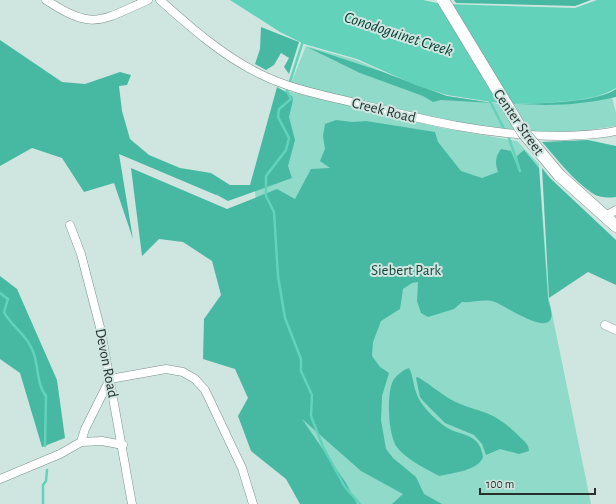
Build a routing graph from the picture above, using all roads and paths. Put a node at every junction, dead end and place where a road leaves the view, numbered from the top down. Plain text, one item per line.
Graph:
1 (46, 0) edge
2 (148, 0) edge
3 (160, 0) edge
4 (444, 0) edge
5 (616, 132) edge
6 (616, 210) edge
7 (604, 217) junction
8 (70, 225) dead end
9 (616, 226) edge
10 (605, 325) dead end
11 (616, 330) edge
12 (110, 379) junction
13 (81, 442) junction
14 (122, 445) junction
15 (0, 479) edge
16 (132, 504) edge
17 (252, 504) edge

1 - 2 street
3 - 5 street, Creek Road
4 - 7 main road, Center Street, bridge
6 - 7 street
7 - 9 main road, Center Street
8 - 12 street, Devon Road
10 - 11 street
12 - 13 street
12 - 14 street, Devon Road
12 - 17 street
13 - 14 street
13 - 15 street
14 - 16 street, Devon Road

